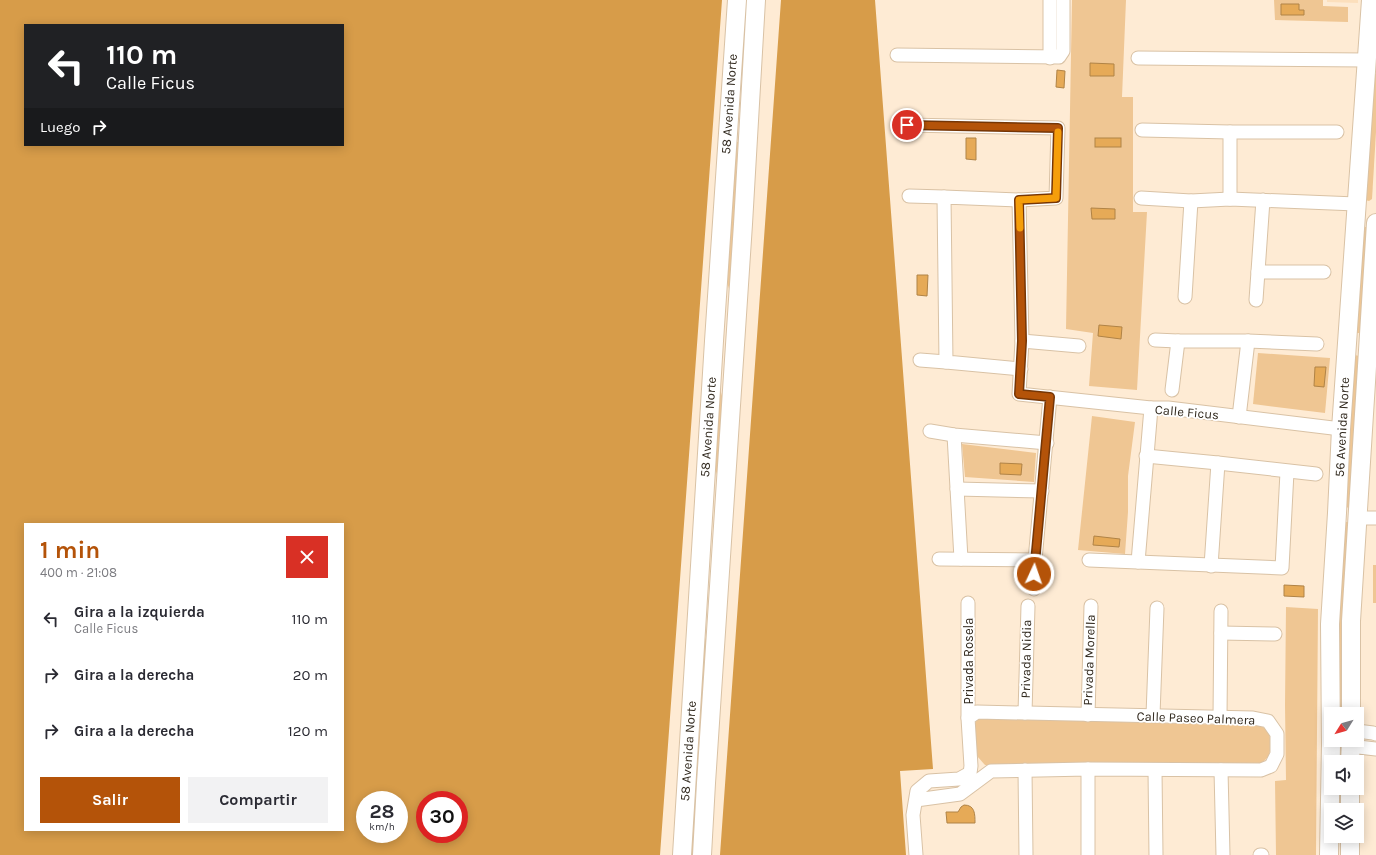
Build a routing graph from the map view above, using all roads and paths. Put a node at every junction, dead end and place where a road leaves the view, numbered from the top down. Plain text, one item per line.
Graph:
1 (737, 0) edge
2 (756, 0) edge
3 (1050, 0) edge
4 (1063, 0) edge
5 (1371, 0) edge
6 (897, 55) dead end
7 (1050, 58) junction
8 (1138, 58) dead end
9 (1371, 60) edge
10 (907, 125) dead end
11 (728, 127) junction
12 (748, 128) junction
13 (1142, 130) dead end
14 (1230, 132) junction
15 (1337, 132) dead end
16 (909, 196) dead end
17 (944, 197) junction
18 (1141, 198) dead end
19 (1230, 199) junction
20 (1019, 200) junction
21 (1263, 200) junction
22 (1191, 201) junction
23 (1356, 209) junction
24 (1376, 217) edge
25 (1376, 223) edge
26 (1258, 272) junction
27 (1324, 272) dead end
28 (1185, 297) dead end
29 (1256, 300) dead end
30 (1155, 340) dead end
31 (1248, 340) junction
32 (714, 341) junction
33 (1022, 341) junction
34 (1178, 341) junction
35 (734, 342) junction
36 (1347, 343) junction
37 (1318, 344) dead end
38 (1368, 345) junction
39 (1079, 346) dead end
40 (920, 360) dead end
41 (946, 362) junction
42 (1021, 369) junction
43 (1172, 390) dead end
44 (1050, 397) junction
45 (1150, 408) junction
46 (1239, 411) junction
47 (1341, 429) junction
48 (930, 431) dead end
49 (954, 435) junction
50 (1046, 443) junction
51 (1146, 456) junction
52 (1218, 462) junction
53 (1287, 472) junction
54 (1316, 474) dead end
55 (957, 489) junction
56 (1042, 491) junction
57 (1338, 513) junction
58 (1358, 518) junction
59 (1376, 518) edge
60 (700, 556) junction
61 (721, 556) junction
62 (939, 559) dead end
63 (961, 559) junction
64 (1035, 560) junction
65 (1089, 560) dead end
66 (1138, 562) junction
67 (1210, 566) junction
68 (1034, 589) dead end
69 (968, 603) dead end
70 (1028, 606) dead end
71 (1091, 606) dead end
72 (1157, 608) dead end
73 (1221, 611) dead end
74 (1221, 633) junction
75 (1275, 634) dead end
76 (1331, 707) edge
77 (1351, 707) edge
78 (1025, 713) junction
79 (1088, 714) junction
80 (1153, 715) junction
81 (1220, 717) junction
82 (968, 718) junction
83 (1375, 733) edge
84 (1364, 739) edge
85 (1331, 747) edge
86 (1364, 747) edge
87 (1375, 748) edge
88 (1088, 769) junction
89 (1025, 770) junction
90 (1155, 770) junction
91 (1221, 770) junction
92 (686, 782) junction
93 (706, 784) junction
94 (916, 800) junction
95 (1330, 803) edge
96 (1329, 843) edge
97 (1350, 843) edge
98 (682, 855) edge
99 (702, 855) edge
100 (916, 855) edge
101 (1026, 855) edge
102 (1088, 855) edge
103 (1156, 855) edge
104 (1223, 855) edge
105 (1329, 855) edge
106 (1350, 855) edge

1 - 11 main road, 58 Avenida Norte
2 - 12 main road, 58 Avenida Norte
3 - 7 street
4 - 7 street
5 - 9 main road, 56 Avenida Norte
6 - 7 street
8 - 9 street
9 - 23 main road, 56 Avenida Norte
10 - 20 street
11 - 12 main road
11 - 32 main road, 58 Avenida Norte
12 - 35 main road, 58 Avenida Norte
13 - 14 street
14 - 15 street
14 - 19 street
16 - 17 street
17 - 20 street
17 - 41 street
18 - 22 street
19 - 21 street
19 - 22 street
20 - 33 street
21 - 23 street
21 - 26 street
22 - 28 street
23 - 24 main road
23 - 36 main road, 56 Avenida Norte
25 - 38 main road, 56 Avenida Norte
26 - 27 street
26 - 29 street
30 - 34 street
31 - 34 street
31 - 37 street
31 - 46 street
32 - 35 main road
32 - 60 main road, 58 Avenida Norte
33 - 39 street
33 - 42 street
34 - 43 street
35 - 61 main road, 58 Avenida Norte
36 - 38 main road
36 - 47 main road, 56 Avenida Norte
38 - 58 main road, 56 Avenida Norte
40 - 41 street
41 - 42 street
42 - 44 street, Calle Ficus
44 - 45 street, Calle Ficus
44 - 50 street
45 - 46 street, Calle Ficus
45 - 51 street
46 - 47 street, Calle Ficus
47 - 57 main road, 56 Avenida Norte
48 - 49 street
49 - 50 street
49 - 55 street
50 - 56 street
51 - 52 street
51 - 66 street
52 - 53 street
52 - 67 street
53 - 54 street
53 - 67 street
55 - 56 street
55 - 63 street
56 - 64 street
57 - 58 main road
57 - 76 main road, 56 Avenida Norte
58 - 59 street
58 - 77 main road, 56 Avenida Norte
60 - 61 main road
60 - 92 main road, 58 Avenida Norte
61 - 93 main road, 58 Avenida Norte
62 - 63 street
63 - 64 street
64 - 68 street
65 - 66 street
66 - 67 street
69 - 82 street, Privada Rosela
70 - 78 street, Privada Nidia
71 - 79 street, Privada Morella
72 - 80 street
73 - 74 street
74 - 75 street
74 - 81 street
78 - 79 street, Calle Paseo Palmera
78 - 82 street, Calle Paseo Palmera
79 - 80 street, Calle Paseo Palmera
80 - 81 street, Calle Paseo Palmera
81 - 91 street, Calle Paseo Palmera
82 - 94 street
83 - 84 street
85 - 95 main road, 56 Avenida Norte
86 - 87 street
88 - 89 street, Calle Paseo Palmera
88 - 90 street, Calle Paseo Palmera
88 - 102 street
89 - 94 street, Calle Paseo Palmera
89 - 101 street
90 - 91 street, Calle Paseo Palmera
90 - 103 street
91 - 104 street
92 - 93 main road
92 - 98 main road, 58 Avenida Norte
93 - 99 main road, 58 Avenida Norte
94 - 100 street
96 - 105 main road, 56 Avenida Norte
97 - 106 main road

